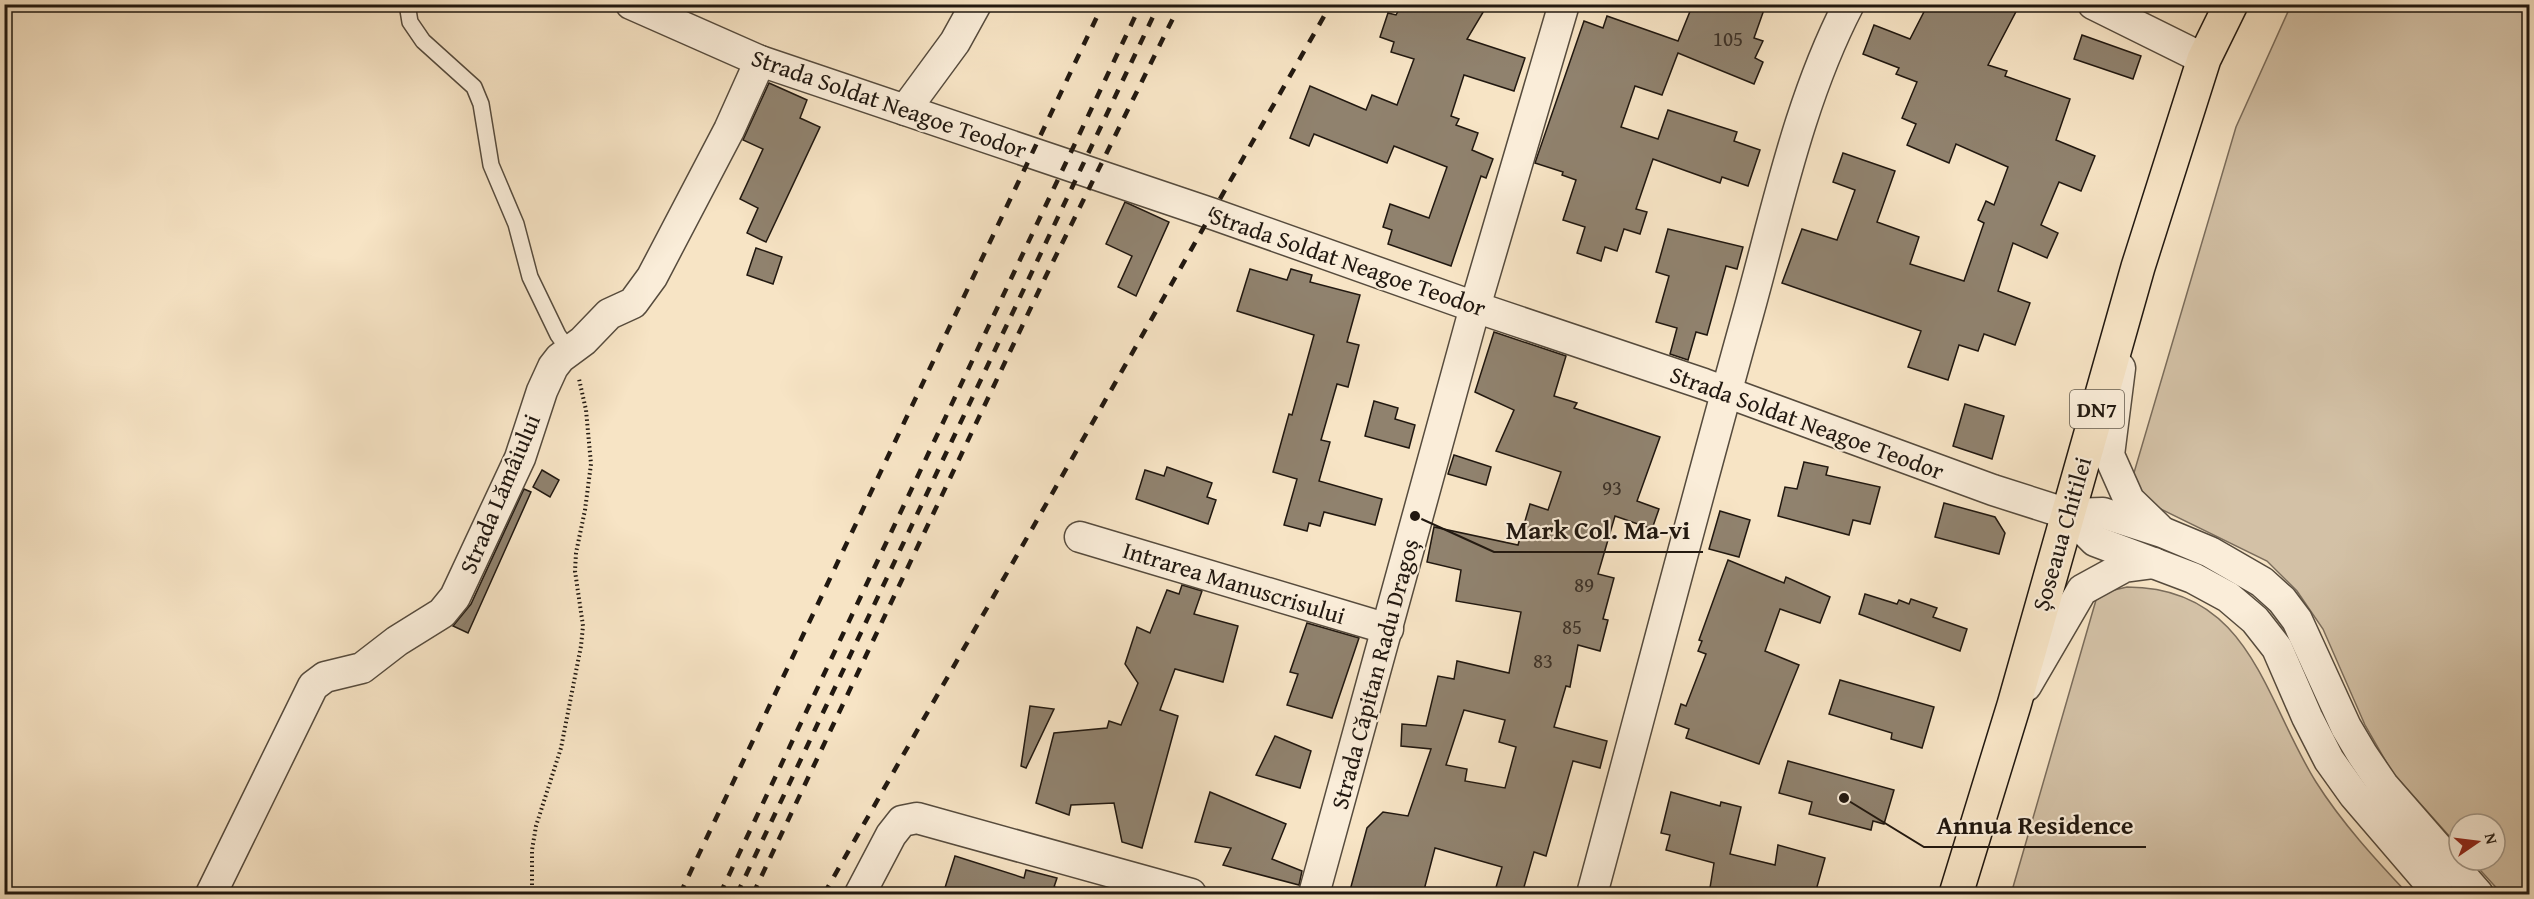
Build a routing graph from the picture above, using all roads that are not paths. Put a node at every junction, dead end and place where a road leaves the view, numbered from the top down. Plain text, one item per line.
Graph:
1 (407, 4) edge
2 (631, 4) edge
3 (976, 4) edge
4 (1564, 4) edge
5 (1849, 4) edge
6 (2093, 4) edge
7 (2231, 4) edge
8 (2204, 59) junction
9 (760, 61) junction
10 (905, 110) junction
11 (2128, 304) junction
12 (1475, 307) junction
13 (569, 350) junction
14 (1726, 393) junction
15 (2068, 514) junction
16 (2162, 532) junction
17 (1080, 537) dead end
18 (2154, 563) junction
19 (1388, 629) junction
20 (2014, 705) junction
21 (211, 894) edge
22 (860, 894) edge
23 (1191, 894) edge
24 (1314, 894) edge
25 (1592, 894) edge
26 (1956, 894) edge
27 (2439, 894) edge
28 (2478, 894) edge

1 - 13 lane
2 - 9 street, Strada Soldat Neagoe Teodor
3 - 10 street
4 - 12 street, Strada Căpitan Radu Dragoș
5 - 14 street
6 - 8 street
7 - 8 main road, Șoseaua Chitilei / DN7
8 - 11 main road, Șoseaua Chitilei / DN7
9 - 10 street, Strada Soldat Neagoe Teodor
9 - 13 street, Strada Lămâiului
10 - 12 street, Strada Soldat Neagoe Teodor
11 - 15 main road, Șoseaua Chitilei / DN7
11 - 16 street
12 - 14 street, Strada Soldat Neagoe Teodor
12 - 19 street, Strada Căpitan Radu Dragoș
13 - 21 street, Strada Lămâiului
14 - 15 street, Strada Soldat Neagoe Teodor
14 - 25 street
15 - 16 street
15 - 18 street
15 - 20 main road, Șoseaua Chitilei / DN7
16 - 28 street
17 - 19 street, Intrarea Manuscrisului
18 - 20 street
18 - 27 street
19 - 24 street, Strada Căpitan Radu Dragoș
20 - 26 main road, Șoseaua Chitilei / DN7
22 - 23 street

